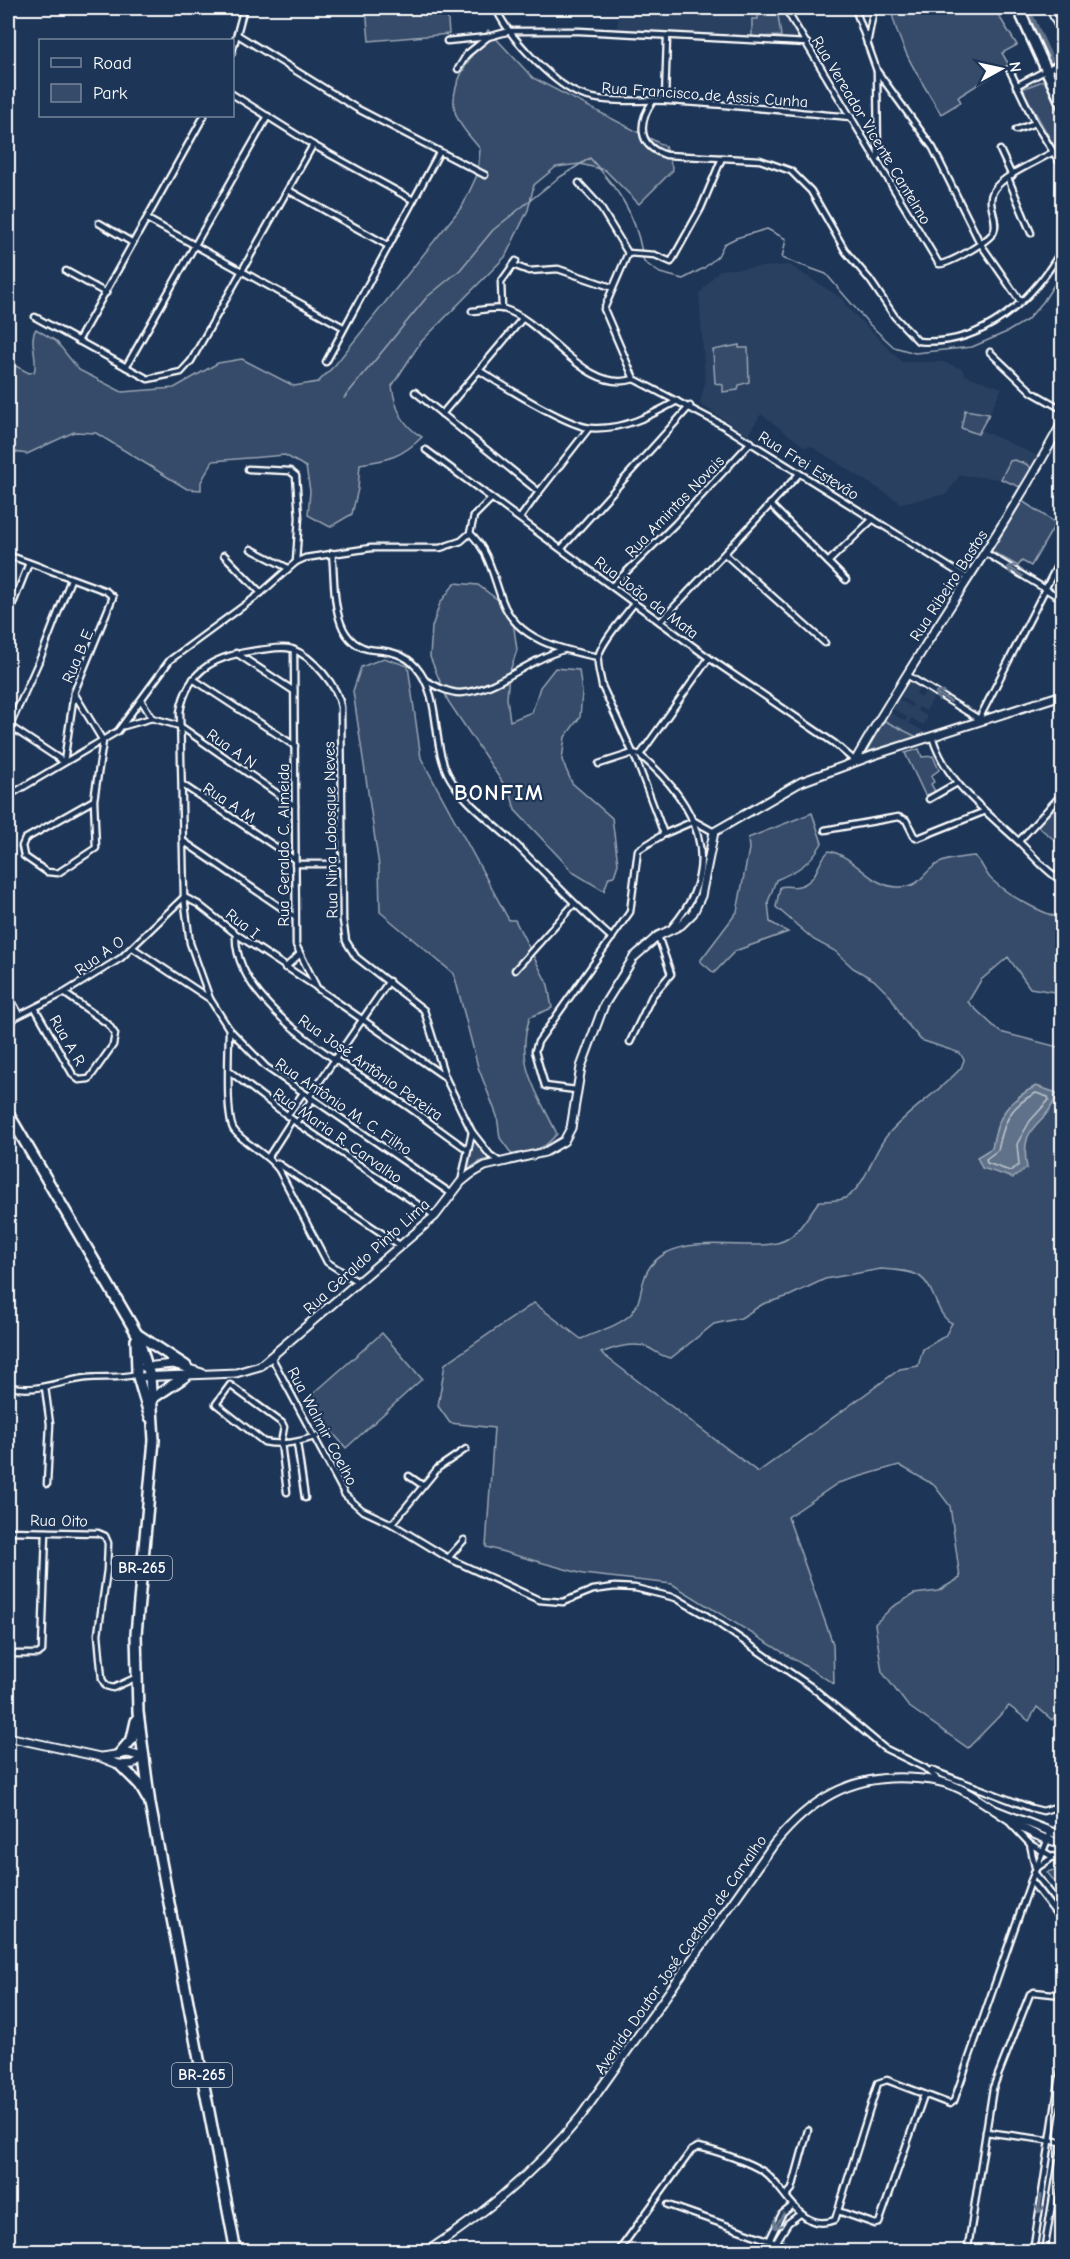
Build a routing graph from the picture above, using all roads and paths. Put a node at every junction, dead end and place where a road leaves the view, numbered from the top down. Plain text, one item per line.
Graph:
1 (244, 8) edge
2 (496, 8) edge
3 (785, 8) edge
4 (855, 8) edge
5 (874, 8) edge
6 (1018, 8) edge
7 (1050, 8) edge
8 (510, 31) junction
9 (1062, 32) edge
10 (238, 35) junction
11 (488, 37) junction
12 (666, 38) junction
13 (447, 41) dead end
14 (807, 43) junction
15 (234, 46) edge
16 (866, 46) junction
17 (1062, 62) edge
18 (458, 69) dead end
19 (1009, 69) dead end
20 (1048, 69) junction
21 (877, 70) junction
22 (1016, 86) junction
23 (234, 95) edge
24 (666, 100) junction
25 (653, 101) junction
26 (1062, 104) edge
27 (268, 116) junction
28 (203, 117) edge
29 (851, 117) junction
30 (1035, 123) junction
31 (1016, 130) dead end
32 (314, 145) junction
33 (1000, 150) dead end
34 (1053, 152) junction
35 (439, 153) junction
36 (722, 158) junction
37 (878, 160) junction
38 (1062, 166) edge
39 (485, 175) dead end
40 (1010, 177) junction
41 (579, 183) dead end
42 (288, 190) junction
43 (412, 200) junction
44 (147, 219) junction
45 (99, 223) dead end
46 (1032, 233) dead end
47 (133, 243) junction
48 (980, 243) junction
49 (196, 245) junction
50 (387, 245) junction
51 (1062, 249) edge
52 (628, 253) junction
53 (66, 271) dead end
54 (244, 273) junction
55 (612, 287) junction
56 (106, 293) junction
57 (1020, 302) junction
58 (502, 309) junction
59 (472, 311) dead end
60 (35, 317) dead end
61 (522, 319) junction
62 (343, 327) junction
63 (78, 341) junction
64 (990, 352) dead end
65 (326, 362) dead end
66 (126, 367) junction
67 (480, 371) junction
68 (634, 380) junction
69 (415, 392) dead end
70 (677, 401) junction
71 (690, 406) junction
72 (1062, 409) edge
73 (442, 414) junction
74 (1062, 423) edge
75 (589, 428) junction
76 (751, 442) junction
77 (426, 450) dead end
78 (248, 469) dead end
79 (799, 474) junction
80 (538, 492) junction
81 (491, 499) junction
82 (770, 504) junction
83 (520, 518) junction
84 (873, 519) junction
85 (470, 532) junction
86 (562, 548) junction
87 (251, 549) dead end
88 (984, 552) junction
89 (332, 553) junction
90 (8, 555) edge
91 (224, 555) dead end
92 (726, 555) junction
93 (1062, 556) edge
94 (296, 562) junction
95 (828, 562) junction
96 (29, 563) junction
97 (288, 568) junction
98 (967, 578) junction
99 (71, 579) junction
100 (846, 580) dead end
101 (613, 585) junction
102 (1046, 589) junction
103 (261, 593) junction
104 (1062, 599) edge
105 (635, 602) junction
106 (8, 616) edge
107 (660, 622) junction
108 (544, 643) junction
109 (825, 643) dead end
110 (294, 650) junction
111 (563, 650) junction
112 (236, 653) junction
113 (544, 655) junction
114 (598, 657) junction
115 (709, 658) junction
116 (907, 675) junction
117 (193, 679) junction
118 (424, 680) junction
119 (294, 691) junction
120 (74, 693) junction
121 (1062, 695) edge
122 (141, 700) junction
123 (152, 718) junction
124 (979, 720) junction
125 (124, 726) junction
126 (180, 726) junction
127 (8, 728) edge
128 (932, 736) junction
129 (103, 741) junction
130 (295, 746) junction
131 (633, 753) junction
132 (640, 755) junction
133 (855, 761) junction
134 (64, 762) junction
135 (600, 764) dead end
136 (957, 783) junction
137 (183, 785) junction
138 (1062, 794) edge
139 (8, 796) edge
140 (929, 799) dead end
141 (94, 800) junction
142 (295, 806) junction
143 (983, 812) junction
144 (694, 821) junction
145 (825, 830) dead end
146 (714, 832) junction
147 (664, 834) junction
148 (183, 841) junction
149 (1019, 841) junction
150 (295, 861) junction
151 (341, 864) junction
152 (1062, 881) edge
153 (184, 897) junction
154 (574, 904) junction
155 (295, 917) junction
156 (670, 930) junction
157 (236, 934) junction
158 (658, 936) junction
159 (612, 938) junction
160 (133, 948) junction
161 (300, 954) junction
162 (285, 968) junction
163 (515, 970) dead end
164 (201, 979) junction
165 (389, 981) junction
166 (192, 988) junction
167 (318, 988) junction
168 (64, 993) junction
169 (210, 999) junction
170 (8, 1005) edge
171 (17, 1008) junction
172 (35, 1008) junction
173 (28, 1011) junction
174 (16, 1017) junction
175 (8, 1019) edge
176 (363, 1021) junction
177 (229, 1029) junction
178 (630, 1042) dead end
179 (335, 1059) junction
180 (229, 1071) junction
181 (445, 1077) junction
182 (576, 1090) junction
183 (308, 1096) junction
184 (8, 1113) edge
185 (287, 1116) junction
186 (295, 1122) junction
187 (472, 1132) junction
188 (468, 1150) junction
189 (271, 1158) junction
190 (500, 1162) junction
191 (461, 1182) junction
192 (452, 1194) junction
193 (435, 1216) junction
194 (401, 1246) junction
195 (359, 1282) junction
196 (137, 1334) junction
197 (272, 1358) junction
198 (147, 1365) junction
199 (186, 1371) junction
200 (137, 1374) junction
201 (150, 1376) junction
202 (8, 1386) edge
203 (45, 1387) junction
204 (153, 1398) junction
205 (154, 1425) junction
206 (316, 1436) junction
207 (281, 1443) junction
208 (297, 1443) junction
209 (466, 1449) dead end
210 (409, 1476) dead end
211 (47, 1484) dead end
212 (422, 1485) junction
213 (287, 1492) dead end
214 (305, 1498) dead end
215 (392, 1524) junction
216 (8, 1531) edge
217 (46, 1533) junction
218 (464, 1540) dead end
219 (448, 1558) junction
220 (15, 1654) dead end
221 (135, 1678) junction
222 (138, 1712) junction
223 (8, 1737) edge
224 (119, 1754) junction
225 (100, 1757) junction
226 (143, 1757) junction
227 (120, 1765) junction
228 (925, 1768) junction
229 (938, 1780) junction
230 (150, 1804) junction
231 (1062, 1805) edge
232 (995, 1810) junction
233 (1002, 1816) junction
234 (1062, 1836) edge
235 (1049, 1837) junction
236 (1062, 1843) edge
237 (1030, 1844) junction
238 (1042, 1852) junction
239 (1062, 1856) edge
240 (1053, 1857) junction
241 (1035, 1871) junction
242 (1031, 1881) junction
243 (1062, 1908) edge
244 (1062, 1921) edge
245 (1062, 1995) edge
246 (1062, 2063) edge
247 (924, 2095) junction
248 (808, 2130) dead end
249 (986, 2132) junction
250 (1051, 2141) junction
251 (1062, 2143) edge
252 (786, 2196) junction
253 (668, 2205) dead end
254 (792, 2206) junction
255 (838, 2211) junction
256 (800, 2214) junction
257 (770, 2240) junction
258 (777, 2242) junction
259 (771, 2249) edge
260 (236, 2251) edge
261 (973, 2251) edge
262 (426, 2252) edge
263 (618, 2252) edge
264 (802, 2252) edge
265 (1033, 2252) edge
266 (1044, 2252) edge

1 - 10 street
2 - 8 street, Rua Francisco de Assis Cunha
3 - 14 street, Rua Vereador Vicente Cantelmo
4 - 16 street
5 - 16 street
6 - 20 highway
7 - 9 main road
8 - 11 street
8 - 12 street
8 - 25 street, Rua Francisco de Assis Cunha
10 - 15 street
10 - 35 street
11 - 13 street
11 - 18 street
12 - 14 street
12 - 24 street
14 - 29 street, Rua Vereador Vicente Cantelmo
16 - 21 street
17 - 20 street
19 - 22 street
20 - 22 street
20 - 26 highway
21 - 37 street
21 - 48 street
22 - 30 street
23 - 27 street
24 - 25 street, Rua Francisco de Assis Cunha
24 - 29 street, Rua Francisco de Assis Cunha
25 - 36 street
27 - 32 street
27 - 49 street
28 - 44 street
29 - 37 street, Rua Vereador Vicente Cantelmo
30 - 31 street
30 - 34 street
32 - 42 street
32 - 43 street
33 - 40 street
34 - 38 street
34 - 40 street
35 - 39 street
35 - 43 street
36 - 52 street
36 - 57 street
37 - 48 street, Rua Vereador Vicente Cantelmo
40 - 46 street
40 - 48 street
41 - 52 street
42 - 50 street
42 - 54 street
43 - 50 street
44 - 47 street
44 - 49 street
45 - 47 street
47 - 56 street
48 - 57 street
49 - 54 street
49 - 66 street
50 - 62 street
51 - 57 street
52 - 55 street
53 - 56 street
54 - 62 street
54 - 66 street
55 - 58 street
55 - 68 street
56 - 63 street
58 - 59 street
58 - 61 street
60 - 63 street
61 - 67 street
61 - 68 street
62 - 65 street
63 - 66 street
64 - 72 street
67 - 73 street
67 - 75 street
68 - 70 street, Rua Frei Estevão
69 - 73 street
70 - 71 street, Rua Frei Estevão
70 - 75 street
71 - 76 street, Rua Frei Estevão
71 - 86 street
73 - 80 street
74 - 88 main road, Rua Ribeiro Bastos
75 - 80 street
76 - 79 street, Rua Frei Estevão
76 - 101 street, Rua Amintas Novais
77 - 81 street, Rua João da Mata
78 - 94 street
79 - 82 street
79 - 84 street, Rua Frei Estevão
80 - 83 street
81 - 83 street, Rua João da Mata
81 - 85 street
82 - 92 street
82 - 95 street
83 - 86 street, Rua João da Mata
84 - 95 street
84 - 98 street, Rua Frei Estevão
85 - 89 street
85 - 108 street
86 - 101 street, Rua João da Mata
87 - 97 street
88 - 98 main road, Rua Ribeiro Bastos
102 -> 88 street
89 - 94 street
89 - 118 street
90 - 96 street
91 - 103 street
92 - 107 street
92 - 109 street
93 - 102 street
94 - 97 street
95 - 100 street
96 - 99 street
96 - 106 street
97 - 103 street
98 - 116 main road, Rua Ribeiro Bastos
99 - 120 street, Rua B E
99 - 127 street
101 - 105 street, Rua João da Mata
102 - 104 street
102 - 124 street
103 - 122 street
105 - 107 street, Rua João da Mata
105 - 114 street
107 - 115 street, Rua João da Mata
108 - 111 street
108 - 113 street
110 - 112 street
110 - 119 street, Rua Geraldo C. Almeida
110 - 151 street, Rua Nina Lobosque Neves
111 - 113 street
111 - 114 street
112 - 117 street
112 - 119 street
113 - 118 street
114 - 131 street
115 - 132 street
115 - 133 street, Rua João da Mata
124 -> 116 street
116 - 133 main road, Rua Ribeiro Bastos
117 - 126 street, Rua Antônio M. C. Filho
117 - 130 street
118 - 154 street
119 - 130 street, Rua Geraldo C. Almeida
120 - 129 street
120 - 134 street, Rua B E
121 - 124 main road
122 - 123 street
122 - 125 street
123 - 125 street
123 - 126 street, Rua A N
124 - 128 main road
125 - 129 street
126 - 137 street, Rua Antônio M. C. Filho
126 - 142 street, Rua A N
127 - 134 street
128 - 133 main road
128 - 136 street
129 - 134 street
129 - 141 street
130 - 142 street, Rua Geraldo C. Almeida
131 - 132 street
131 - 135 street
131 - 147 street
132 - 144 street
133 - 146 main road
134 - 139 street
136 - 140 street
136 - 143 street
137 - 148 street, Rua Antônio M. C. Filho
137 - 150 street, Rua A M
138 - 149 street
141 - 141 street
142 - 150 street, Rua Geraldo C. Almeida
143 - 145 street
143 - 149 street
144 - 146 street
144 - 147 street
144 - 156 street
146 - 156 main road
147 - 159 street
148 - 153 street, Rua Antônio M. C. Filho
148 - 155 street
149 - 152 street
150 - 151 street
150 - 155 street, Rua Geraldo C. Almeida
151 - 165 street, Rua Nina Lobosque Neves
153 - 157 street, Rua I
153 - 160 street, Rua A O
153 - 164 street, Rua Antônio M. C. Filho
154 - 159 street
154 - 163 street
155 - 161 street, Rua Geraldo C. Almeida
156 - 158 main road
157 - 162 street, Rua I
157 - 179 street, Rua José Antônio Pereira
158 - 178 street
158 - 182 main road
159 - 182 street
160 - 166 street
160 - 168 street, Rua A O
161 - 162 street
161 - 167 street, Rua Geraldo C. Almeida
162 - 167 street, Rua I
164 - 166 street
164 - 169 street, Rua Antônio M. C. Filho
165 - 176 street
165 - 181 street, Rua Nina Lobosque Neves
166 - 169 street
167 - 176 street, Rua Geraldo C. Almeida
168 - 172 street, Rua A O
168 - 172 street, Rua A R
169 - 177 street, Rua Antônio M. C. Filho
170 - 171 street
171 - 173 street
171 - 174 street
172 - 173 street, Rua A O
173 - 174 street, Rua A O
174 - 175 street, Rua A O
176 - 179 street
176 - 181 street, Rua Geraldo C. Almeida
177 - 180 street
177 - 183 street, Rua Antônio M. C. Filho
179 - 183 street
179 - 188 street, Rua José Antônio Pereira
180 - 185 street, Rua Maria R. Carvalho
180 - 189 street
181 - 187 street, Rua Nina Lobosque Neves
182 - 190 main road, Rua Geraldo Pinto Lima
183 - 185 street
183 - 186 street
183 - 192 street, Rua Antônio M. C. Filho
184 - 196 highway, BR-265
185 - 186 street, Rua Maria R. Carvalho
186 - 189 street
186 - 193 street, Rua Maria R. Carvalho
187 - 188 street
187 - 190 street, Rua Nina Lobosque Neves
188 - 191 street
189 - 194 street
189 - 195 street
190 - 191 main road, Rua Geraldo Pinto Lima
191 - 192 main road, Rua Geraldo Pinto Lima
192 - 193 main road, Rua Geraldo Pinto Lima
193 - 194 main road, Rua Geraldo Pinto Lima
194 - 195 main road, Rua Geraldo Pinto Lima
195 - 197 main road, Rua Geraldo Pinto Lima
196 - 198 highway, BR-265
196 - 199 highway
196 - 200 highway
197 - 199 main road, Rua Geraldo Pinto Lima
197 - 206 street, Rua Walmir Coelho
198 - 199 main road
198 - 200 main road
198 - 201 highway, BR-265
199 - 201 main road
199 - 204 highway
200 - 201 main road
200 - 203 street
200 - 205 highway
201 - 204 highway, BR-265
202 - 203 street
203 - 211 street
204 - 205 highway, BR-265
205 - 221 highway, BR-265
206 - 208 street
206 - 215 street, Rua Walmir Coelho
207 - 207 street
207 - 208 street
207 - 213 street
208 - 214 street
209 - 212 street
210 - 212 street
212 - 215 street
215 - 219 street, Rua Walmir Coelho
216 - 217 street, Rua Oito
217 - 220 street
217 - 221 street, Rua Oito
218 - 219 street
219 - 228 street, Rua Walmir Coelho
221 - 222 highway, BR-265
222 - 224 highway
222 - 226 highway, BR-265
223 - 225 main road
224 - 225 main road
224 - 226 main road
224 - 227 main road
225 - 227 main road
226 - 227 main road
226 - 230 highway, BR-265
227 - 230 highway
228 - 229 street
228 - 231 street
229 - 232 main road, Avenida Doutor José Caetano de Carvalho
229 - 262 main road, Avenida Doutor José Caetano de Carvalho
230 - 260 highway, BR-265
232 - 233 main road, Avenida Doutor José Caetano de Carvalho
232 - 235 main road, Avenida Doutor José Caetano de Carvalho
233 - 235 main road, Avenida Doutor José Caetano de Carvalho
233 - 237 street
234 - 235 main road, Avenida Doutor José Caetano de Carvalho
235 - 236 main road, Avenida Doutor José Caetano de Carvalho
235 - 238 street
237 - 238 street
237 - 241 street
238 - 240 street
238 - 241 street
239 - 240 street
240 - 241 street
241 - 242 street
241 - 243 street
242 - 244 street
242 - 247 street
245 - 249 street
246 - 250 street
247 - 255 street
247 - 255 street
248 - 252 street
249 - 250 street
249 - 261 street
250 - 251 street
250 -> 265 street
251 - 266 street
252 - 254 street
252 - 263 street
253 - 257 street
254 - 256 street
254 -> 257 street
255 - 256 street
256 - 258 street
257 - 258 street
257 - 259 street
258 - 259 street
258 - 264 street

